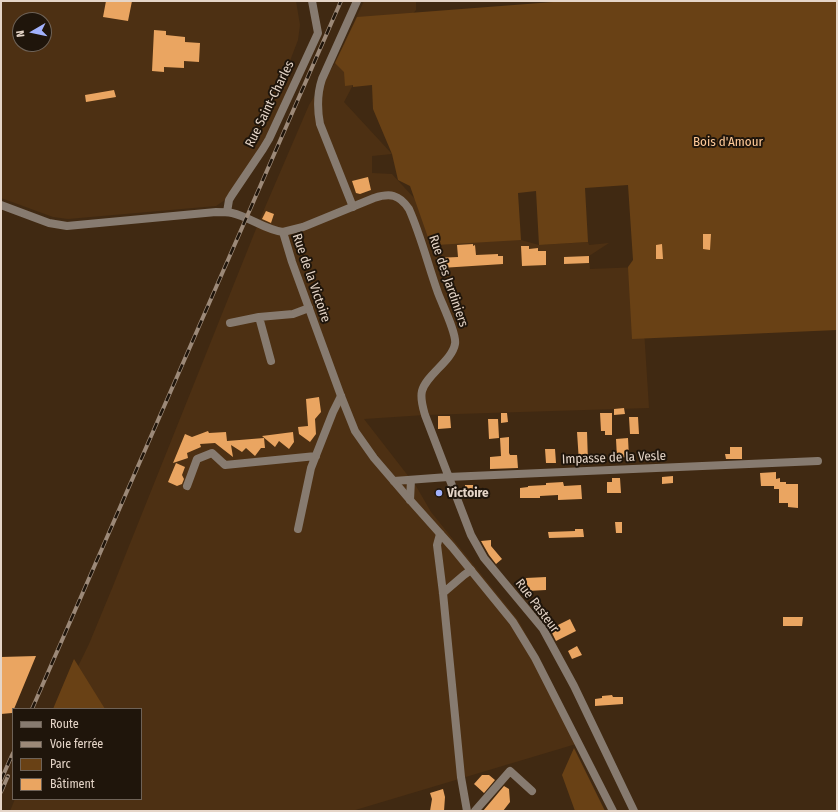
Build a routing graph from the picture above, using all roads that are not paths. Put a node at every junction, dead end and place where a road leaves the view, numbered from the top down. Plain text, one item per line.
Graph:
1 (312, 1) edge
2 (357, 1) edge
3 (1, 205) edge
4 (353, 207) junction
5 (227, 212) junction
6 (283, 232) junction
7 (309, 308) junction
8 (259, 317) junction
9 (230, 323) dead end
10 (271, 361) dead end
11 (341, 396) junction
12 (425, 415) joint
13 (316, 456) junction
14 (818, 461) dead end
15 (448, 477) junction
16 (411, 480) junction
17 (394, 481) junction
18 (187, 486) dead end
19 (410, 500) junction
20 (298, 529) dead end
21 (440, 534) junction
22 (471, 570) junction
23 (443, 592) junction
24 (532, 791) dead end
25 (467, 811) edge
26 (475, 811) edge
27 (613, 811) edge
28 (634, 811) edge

1 - 5 street, Rue Saint-Charles
2 - 4 street
3 - 5 street, Rue de la Victoire
4 - 6 street
4 - 12 street, Rue des Jardiniers
5 - 6 street, Rue de la Victoire
6 - 7 street, Rue de la Victoire
7 - 8 street
7 - 11 street, Rue de la Victoire
8 - 9 street
8 - 10 street
11 - 13 street
11 - 17 street, Rue de la Victoire
12 - 15 street, Rue Pasteur
13 - 18 street
13 - 20 street
14 - 15 street, Impasse de la Vesle
15 - 16 street, Impasse de la Vesle
15 - 28 street, Rue Pasteur
16 - 17 street, Impasse de la Vesle
16 - 19 street
17 - 19 street, Rue de la Victoire
19 - 21 street, Rue de la Victoire
21 - 22 street, Rue de la Victoire
21 - 23 street
22 - 23 street
22 - 27 street, Rue de la Victoire
23 - 25 street
24 - 26 street

